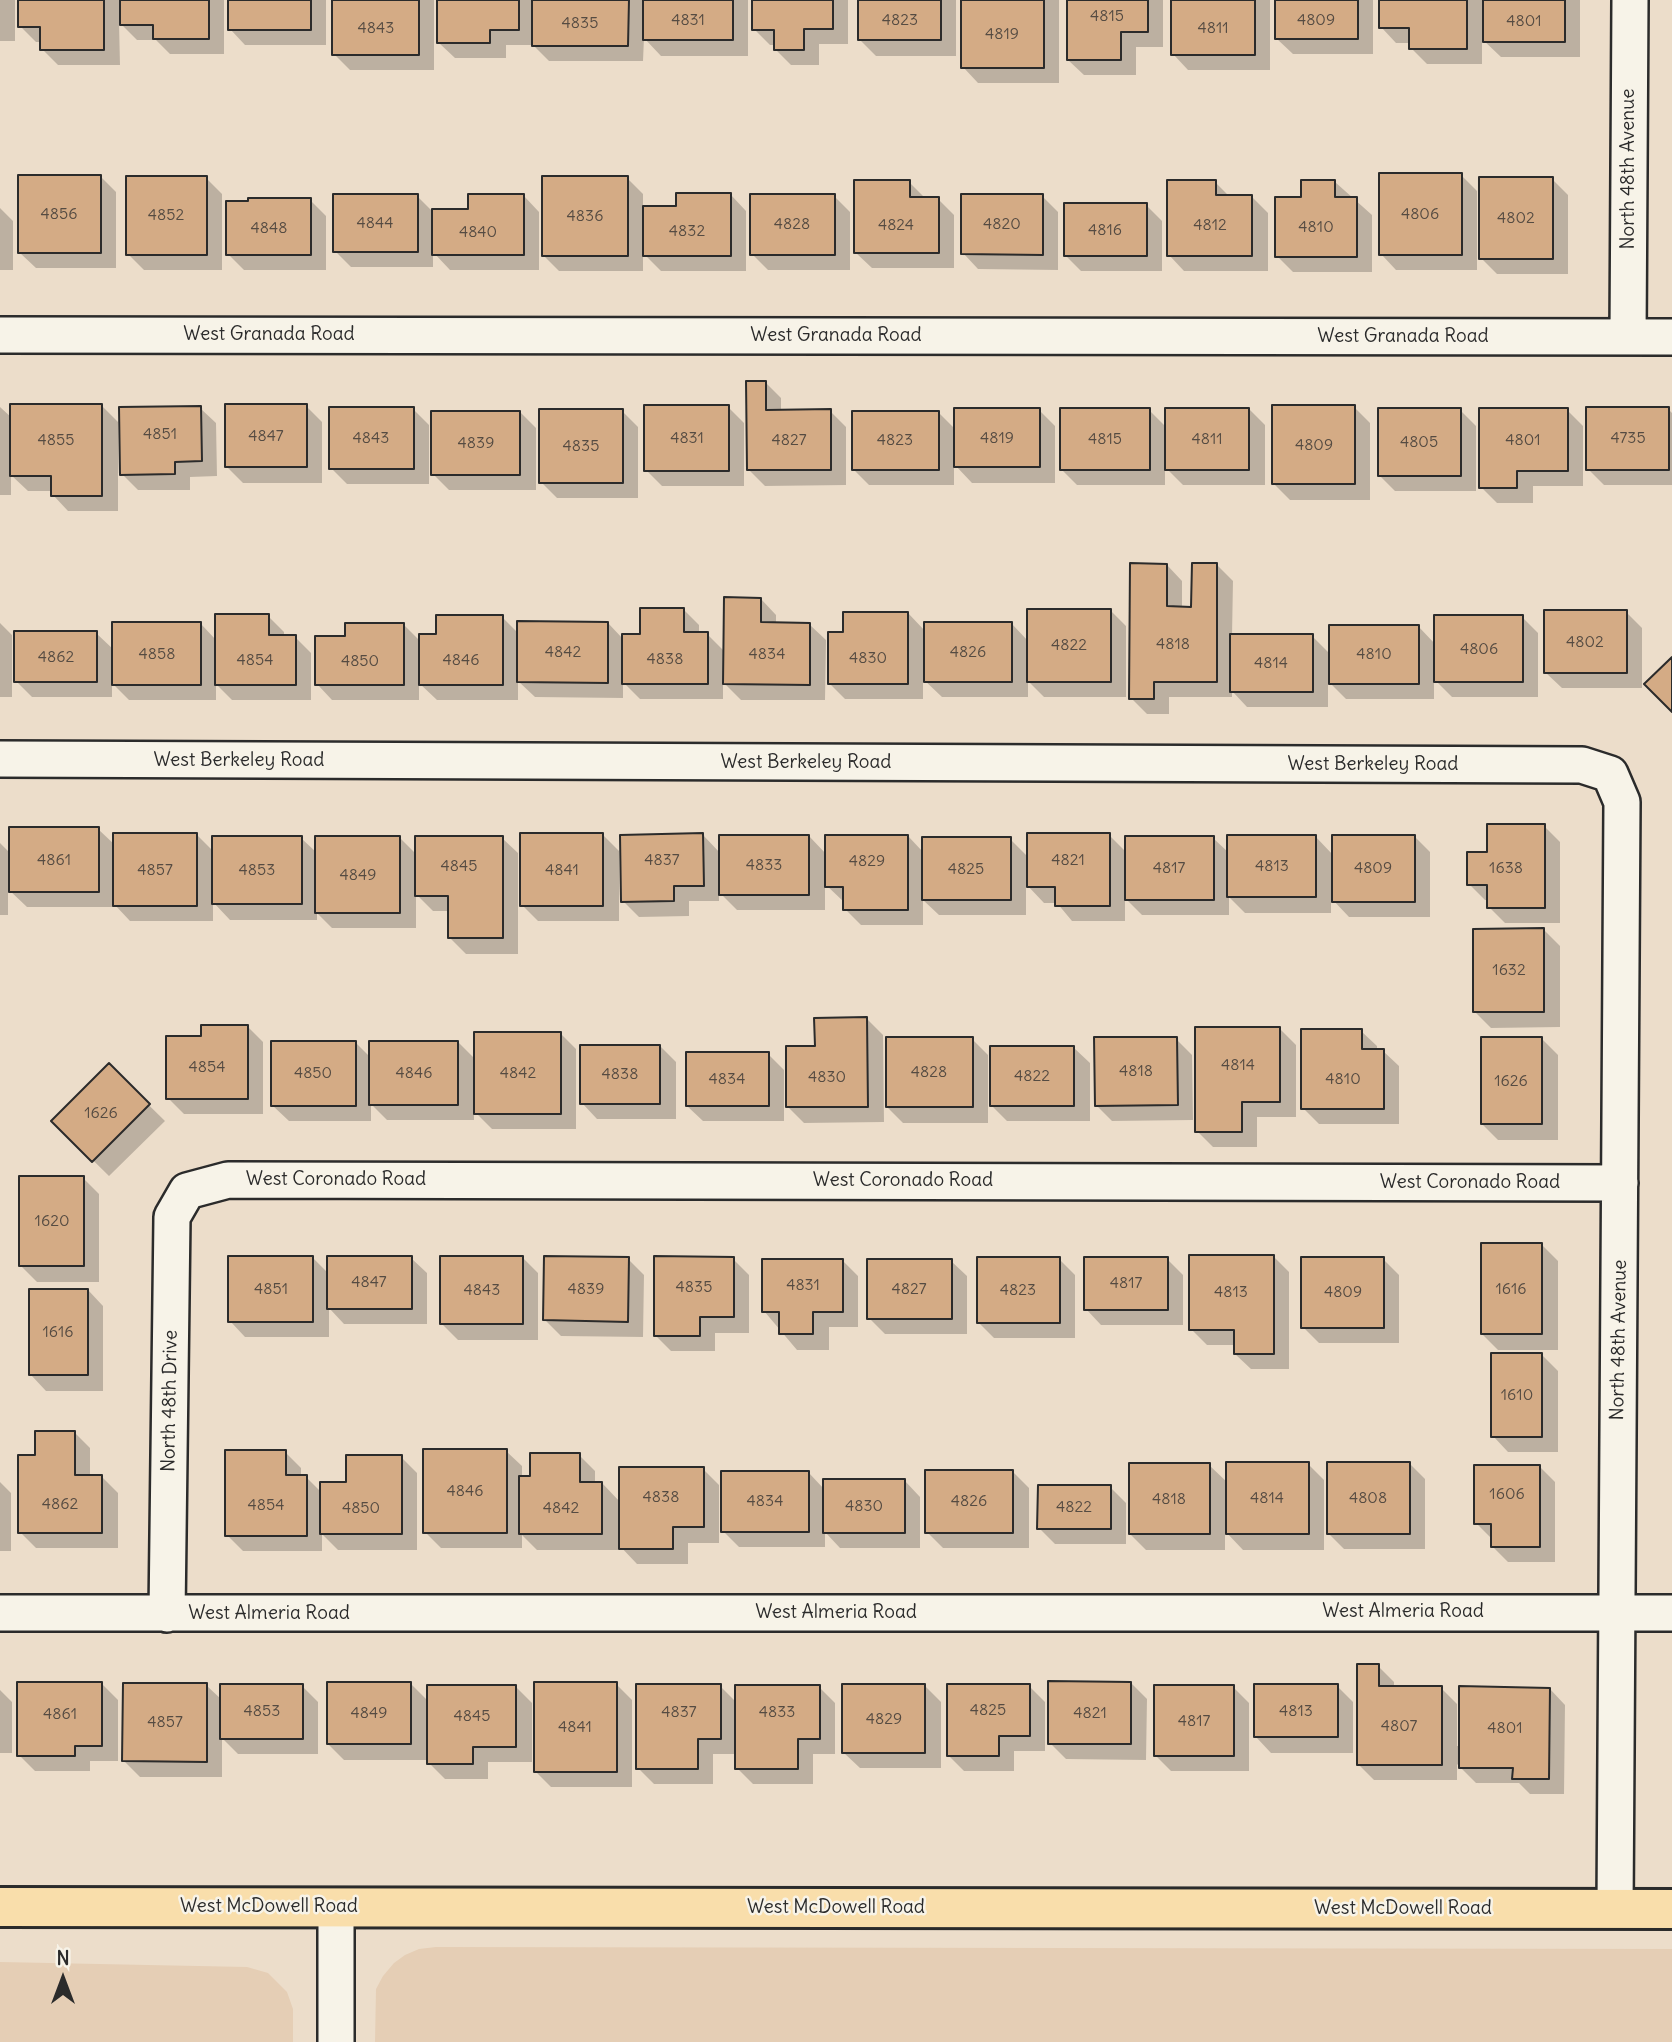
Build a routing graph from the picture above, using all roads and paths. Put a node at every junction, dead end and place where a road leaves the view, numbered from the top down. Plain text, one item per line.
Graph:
1 (1630, 0) edge
2 (0, 335) edge
3 (1628, 337) junction
4 (1672, 337) edge
5 (0, 760) edge
6 (1610, 774) joint
7 (1620, 1183) junction
8 (187, 1191) joint
9 (1616, 1612) junction
10 (0, 1613) edge
11 (1672, 1613) edge
12 (167, 1614) junction
13 (0, 1907) edge
14 (335, 1907) junction
15 (1615, 1909) junction
16 (1672, 1909) edge
17 (336, 2042) edge

1 - 3 street, North 48th Avenue
2 - 3 street, West Granada Road
3 - 4 street, West Granada Road
5 - 6 street, West Berkeley Road
6 - 7 street, North 48th Avenue
7 - 8 street, West Coronado Road
7 - 9 street, North 48th Avenue
8 - 12 street, North 48th Drive
9 - 11 street, West Almeria Road
9 - 12 street, West Almeria Road
9 - 15 street, North 48th Avenue
10 - 12 street, West Almeria Road
13 - 14 main road, West McDowell Road
14 - 15 main road, West McDowell Road
14 - 17 street
15 - 16 main road, West McDowell Road

